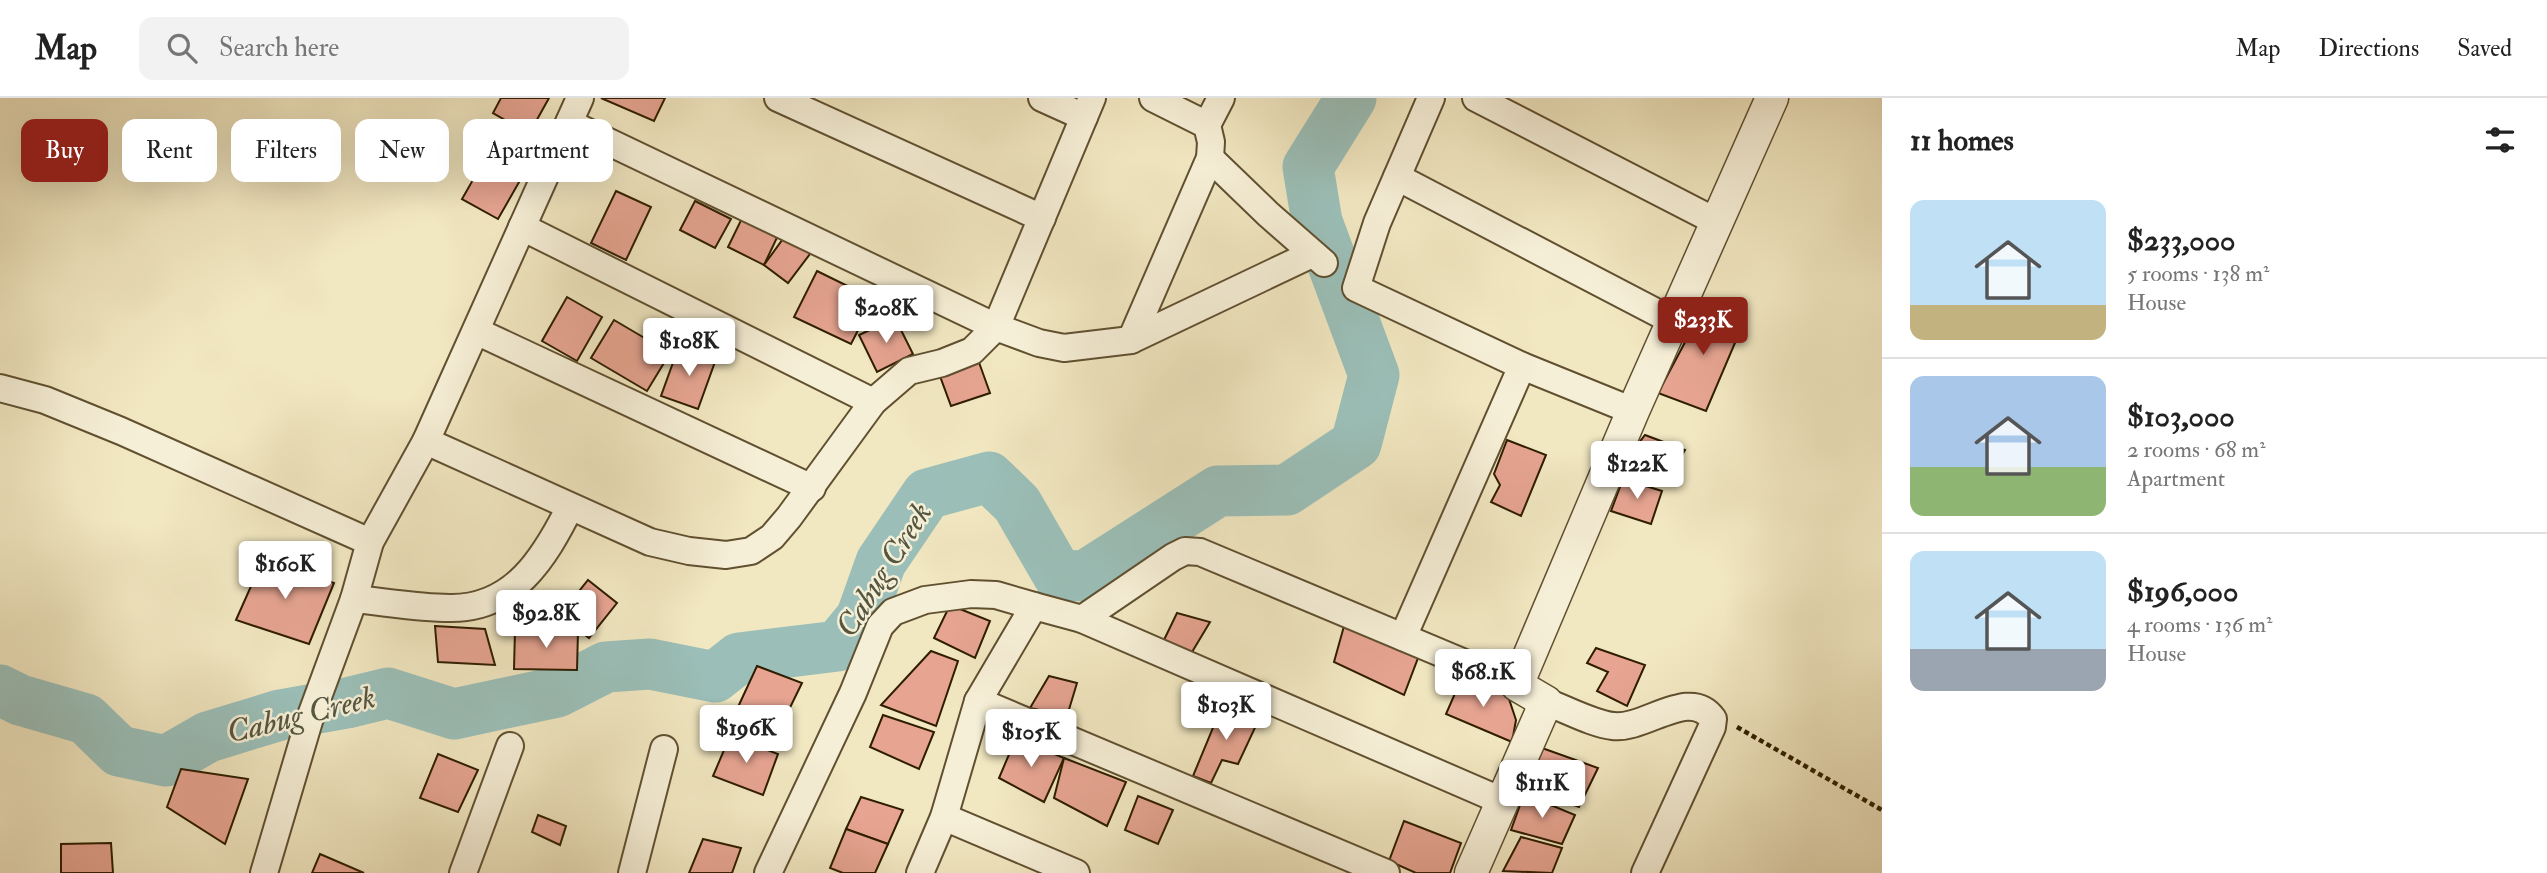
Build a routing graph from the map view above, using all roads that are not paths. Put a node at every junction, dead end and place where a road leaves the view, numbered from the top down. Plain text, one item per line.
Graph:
1 (580, 98) edge
2 (778, 98) edge
3 (1042, 98) edge
4 (1153, 98) edge
5 (1221, 98) edge
6 (1431, 98) edge
7 (1476, 98) edge
8 (1764, 101) edge
9 (1088, 108) edge
10 (571, 119) edge
11 (1207, 125) junction
12 (613, 144) edge
13 (1210, 158) junction
14 (1397, 177) junction
15 (542, 182) edge
16 (1042, 218) junction
17 (1717, 222) junction
18 (522, 227) junction
19 (1673, 321) junction
20 (996, 327) junction
21 (476, 331) junction
22 (1131, 340) junction
23 (1522, 366) junction
24 (0, 387) edge
25 (873, 402) junction
26 (1633, 411) junction
27 (426, 441) junction
28 (812, 488) junction
29 (570, 506) junction
30 (370, 542) junction
31 (354, 599) junction
32 (1034, 606) junction
33 (1082, 619) junction
34 (1403, 637) junction
35 (1517, 685) junction
36 (978, 701) junction
37 (1546, 702) junction
38 (510, 746) dead end
39 (664, 749) dead end
40 (1502, 801) junction
41 (944, 817) junction
42 (264, 873) edge
43 (463, 873) edge
44 (632, 873) edge
45 (768, 873) edge
46 (920, 873) edge
47 (1076, 873) edge
48 (1386, 873) edge
49 (1471, 873) edge
50 (1645, 873) edge

1 - 10 street
2 - 16 street
3 - 9 street
4 - 11 street
5 - 11 street
6 - 14 street
7 - 17 street
8 - 17 street
9 - 16 street
11 - 13 street
12 - 20 street
13 - 22 street
13 - 22 street
14 - 19 street
14 - 23 street
15 - 18 street
16 - 20 street
17 - 19 street
18 - 21 street
18 - 25 street
19 - 26 street
20 - 22 street
20 - 25 street
21 - 27 street
21 - 28 street
23 - 26 street
23 - 34 street
24 - 30 street
25 - 28 street
26 - 35 street
27 - 29 street
27 - 30 street
28 - 29 street
29 - 31 street
30 - 31 street
31 - 42 street
32 - 33 street
32 - 36 street
32 - 45 street
33 - 34 street
33 - 40 street
34 - 35 street
35 - 37 street
36 - 41 street
36 - 48 street
37 - 40 street
37 - 50 street
38 - 43 street
39 - 44 street
40 - 49 street
41 - 46 street
41 - 47 street

